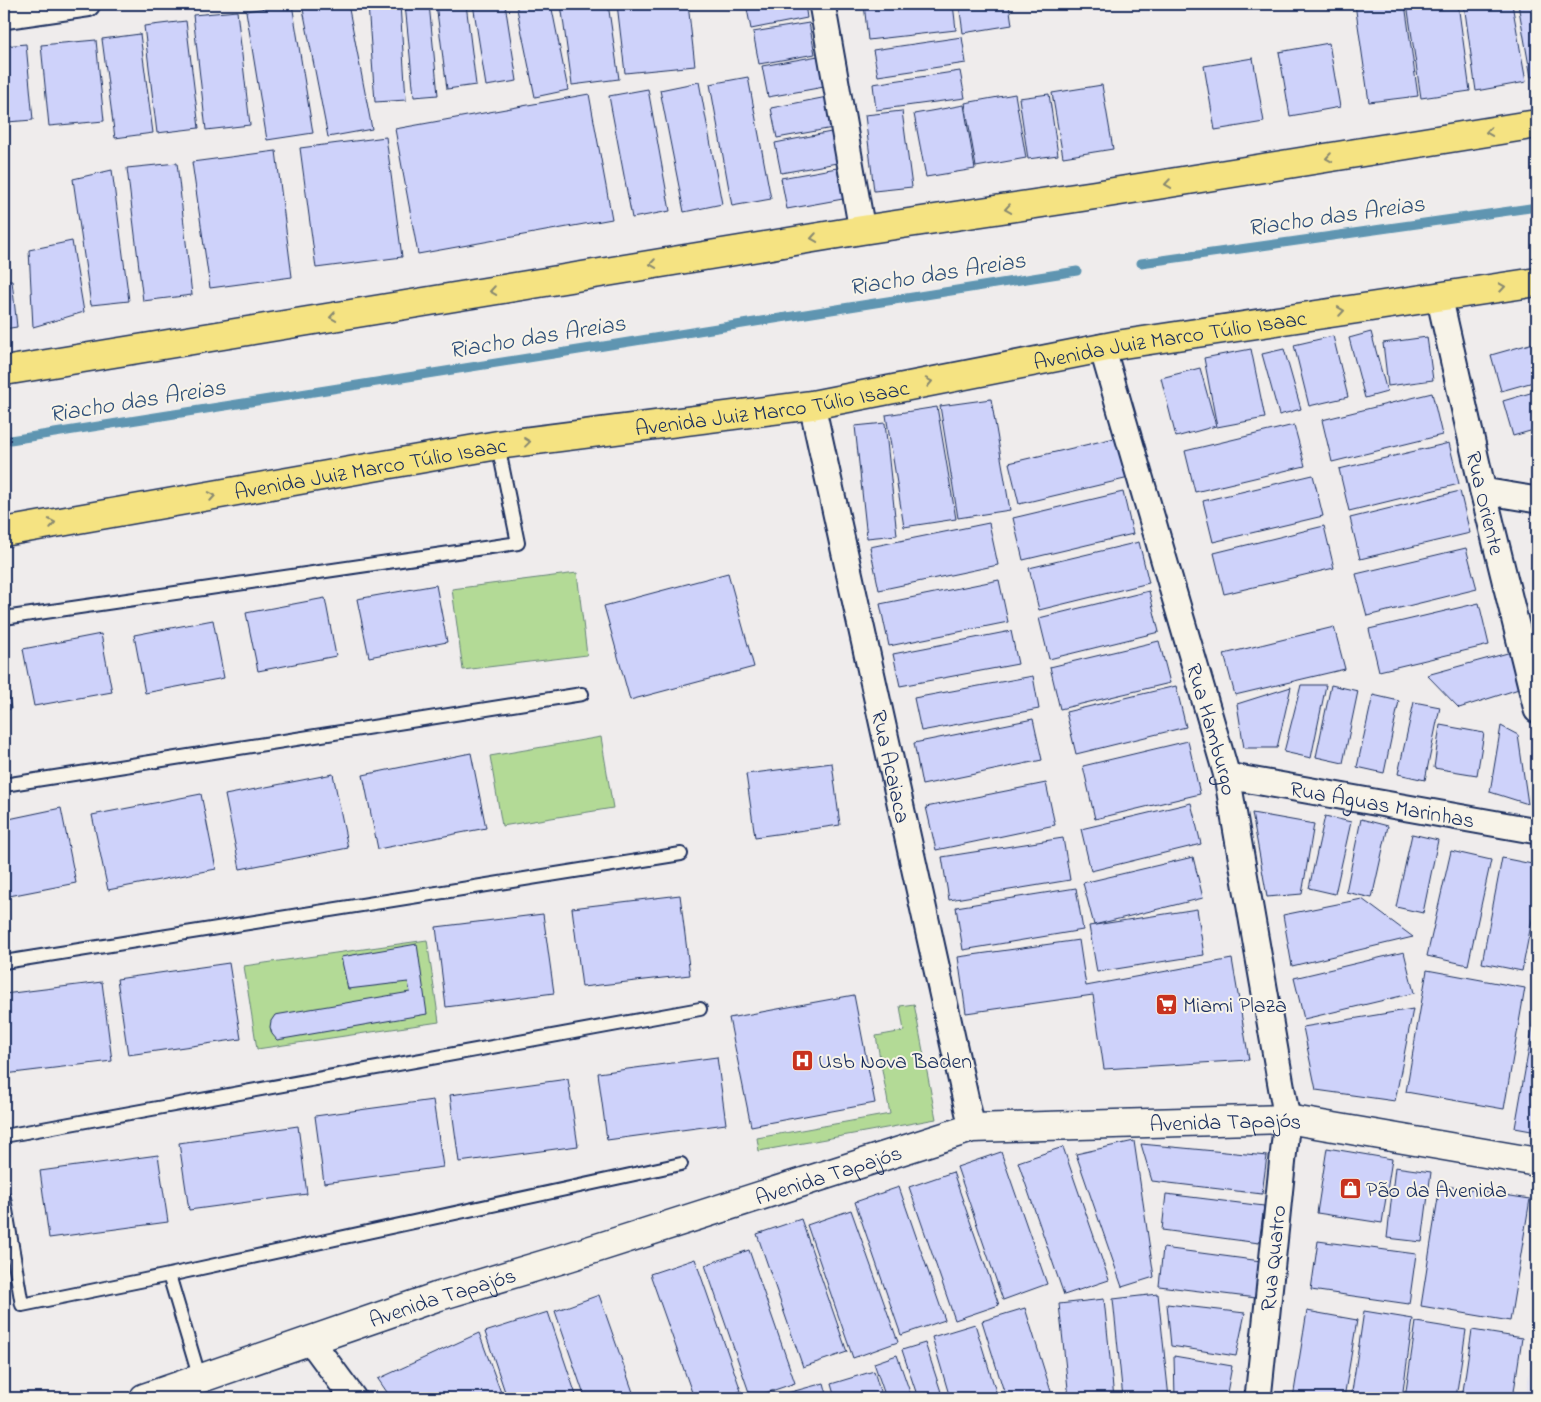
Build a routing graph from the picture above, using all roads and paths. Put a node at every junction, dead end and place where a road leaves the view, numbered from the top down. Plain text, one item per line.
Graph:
1 (87, 4) edge
2 (822, 4) edge
3 (4, 16) edge
4 (1537, 124) edge
5 (862, 230) junction
6 (1537, 282) edge
7 (1439, 296) junction
8 (1102, 347) junction
9 (4, 371) edge
10 (812, 405) junction
11 (498, 446) junction
12 (1483, 492) junction
13 (1537, 500) edge
14 (4, 532) edge
15 (4, 618) edge
16 (582, 694) dead end
17 (1537, 710) edge
18 (1227, 776) junction
19 (4, 785) edge
20 (1537, 831) edge
21 (681, 854) dead end
22 (4, 962) edge
23 (700, 1009) dead end
24 (1287, 1118) junction
25 (972, 1128) junction
26 (4, 1136) edge
27 (1537, 1162) edge
28 (681, 1164) dead end
29 (4, 1198) edge
30 (169, 1275) junction
31 (311, 1340) junction
32 (200, 1379) junction
33 (144, 1398) edge
34 (353, 1398) edge
35 (1258, 1398) edge

1 - 3 street
2 - 5 street
4 -> 5 main road
5 -> 9 main road
7 -> 6 main road, Avenida Juiz Marco Túlio Isaac
8 -> 7 main road, Avenida Juiz Marco Túlio Isaac
7 - 12 street, Rua Oriente
10 -> 8 main road, Avenida Juiz Marco Túlio Isaac
8 - 18 street, Rua Hamburgo
11 -> 10 main road, Avenida Juiz Marco Túlio Isaac
10 - 25 street, Rua Acaiaca
14 -> 11 main road, Avenida Juiz Marco Túlio Isaac
11 - 15 lane
12 - 13 street
12 - 17 street, Rua Oriente
16 - 19 lane
18 - 20 street, Rua Águas Marinhas
18 - 24 street, Rua Hamburgo
21 - 22 lane
23 - 26 lane
24 - 25 main road, Avenida Tapajós
24 - 27 main road, Avenida Tapajós
24 - 35 street, Rua Quatro
25 - 31 main road, Avenida Tapajós
28 - 30 lane
29 - 30 lane
30 - 32 lane
31 - 32 main road, Avenida Tapajós
31 - 34 street
32 - 33 main road, Avenida Tapajós

